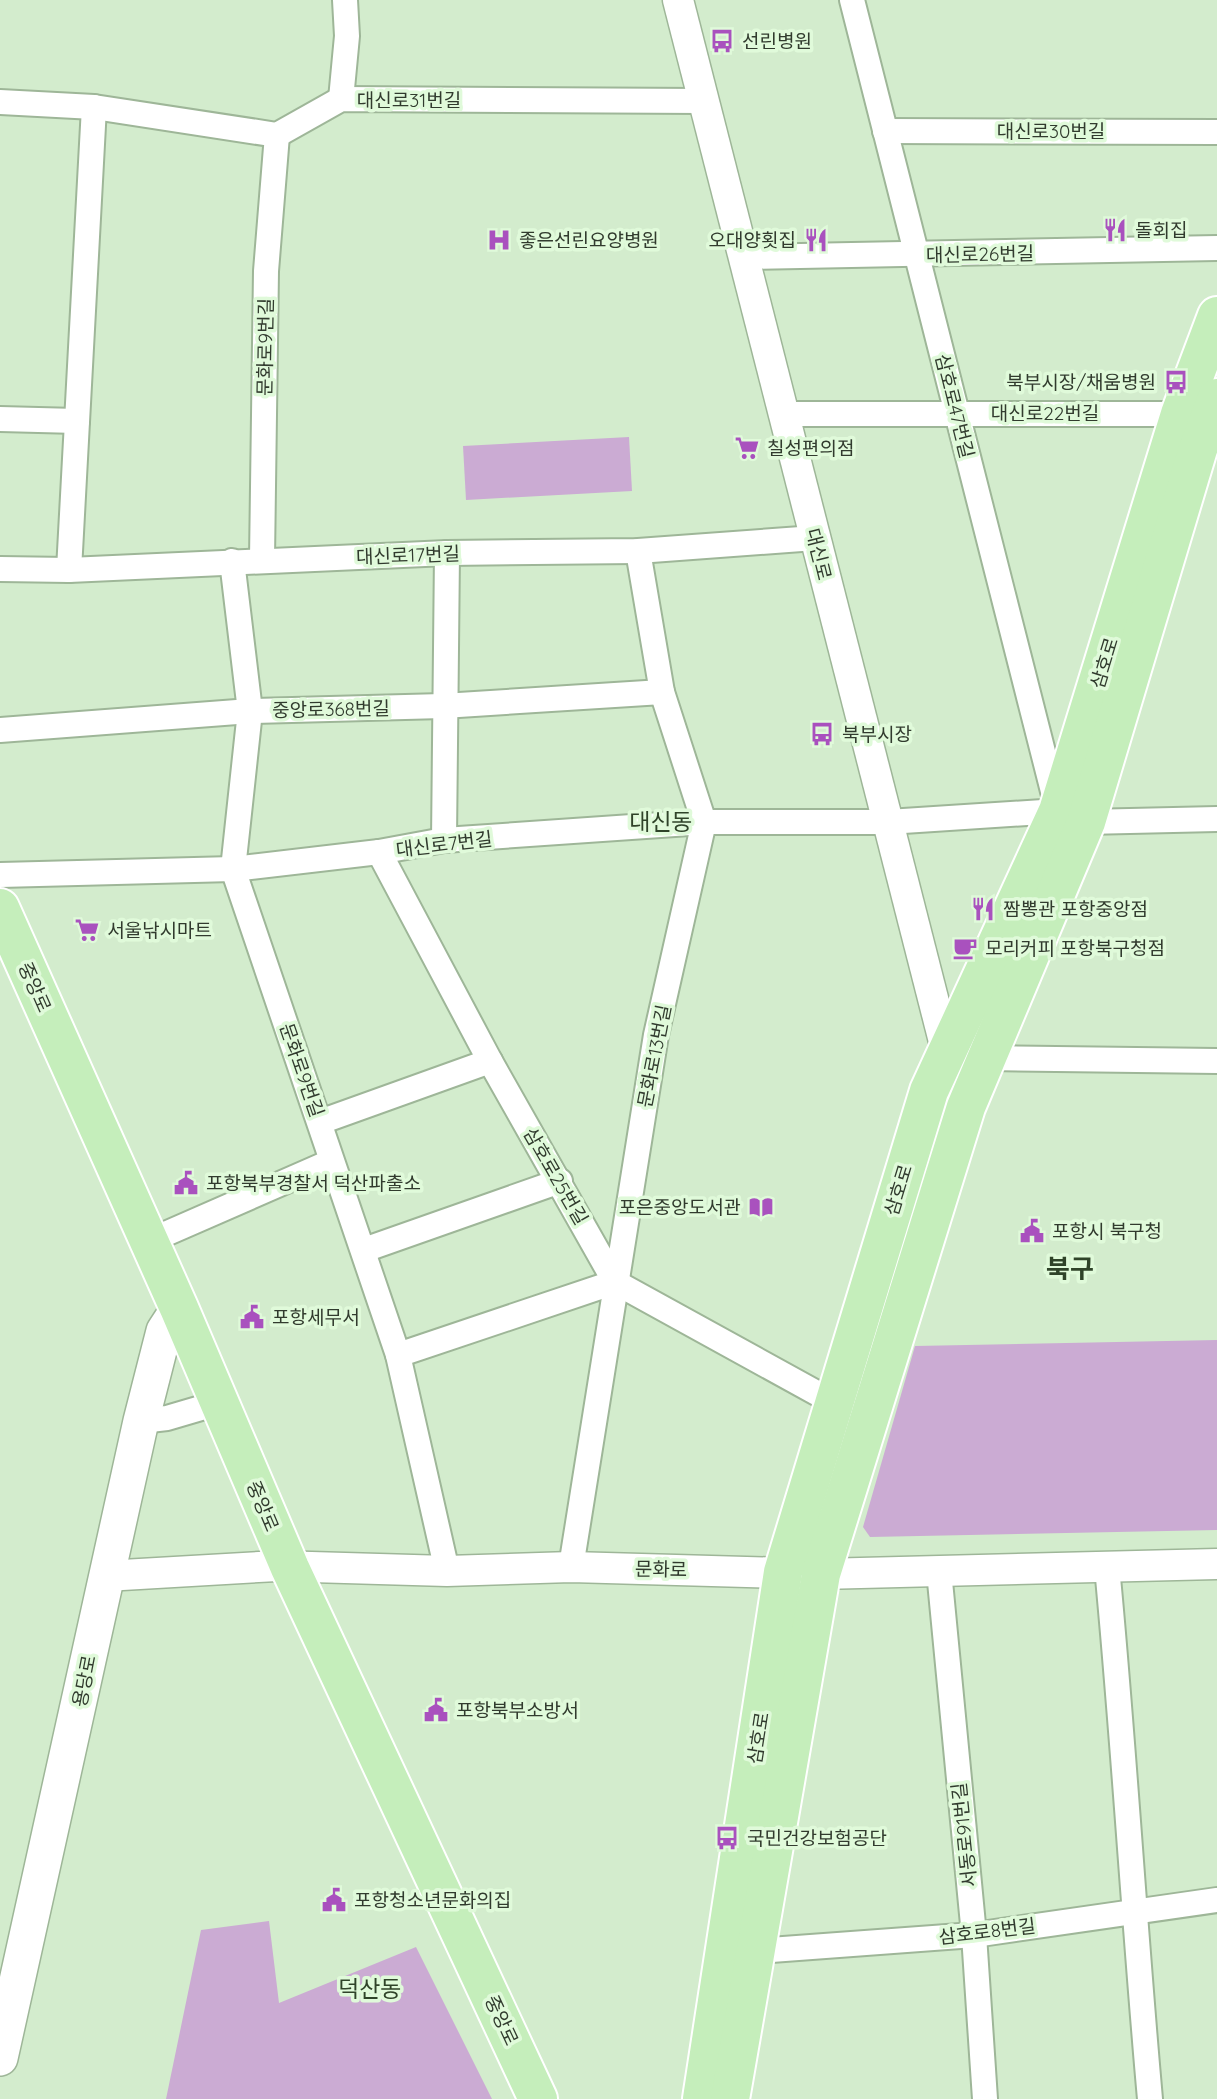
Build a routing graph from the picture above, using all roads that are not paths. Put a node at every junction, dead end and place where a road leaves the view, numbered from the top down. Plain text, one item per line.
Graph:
1 (345, 0) edge
2 (678, 0) edge
3 (852, 0) edge
4 (341, 99) junction
5 (704, 101) junction
6 (0, 102) edge
7 (94, 107) junction
8 (885, 131) junction
9 (1217, 132) edge
10 (277, 135) junction
11 (1217, 248) edge
12 (917, 255) junction
13 (744, 257) junction
14 (1217, 316) edge
15 (1217, 398) edge
16 (957, 413) junction
17 (784, 414) junction
18 (1180, 414) junction
19 (0, 419) edge
20 (76, 421) junction
21 (815, 538) junction
22 (638, 551) junction
23 (447, 554) junction
24 (262, 559) junction
25 (232, 561) junction
26 (0, 569) edge
27 (69, 570) junction
28 (662, 692) junction
29 (443, 706) junction
30 (250, 711) junction
31 (0, 730) edge
32 (1072, 816) junction
33 (1217, 819) edge
34 (704, 822) junction
35 (888, 822) junction
36 (444, 840) junction
37 (379, 852) junction
38 (233, 869) junction
39 (0, 875) edge
40 (0, 908) edge
41 (0, 957) edge
42 (946, 1051) junction
43 (986, 1058) junction
44 (490, 1061) junction
45 (1217, 1061) edge
46 (966, 1107) junction
47 (320, 1122) junction
48 (330, 1162) junction
49 (560, 1181) junction
50 (147, 1242) junction
51 (365, 1250) junction
52 (615, 1282) junction
53 (171, 1319) junction
54 (398, 1354) junction
55 (833, 1402) junction
56 (201, 1408) junction
57 (141, 1421) junction
58 (1217, 1564) edge
59 (284, 1567) junction
60 (571, 1567) junction
61 (1107, 1567) junction
62 (447, 1571) junction
63 (939, 1571) junction
64 (783, 1572) junction
65 (821, 1574) junction
66 (105, 1576) junction
67 (1217, 1900) edge
68 (1133, 1913) junction
69 (974, 1935) junction
70 (757, 1951) junction
71 (0, 2058) edge
72 (518, 2099) edge
73 (538, 2099) edge
74 (702, 2099) edge
75 (730, 2099) edge
76 (985, 2099) edge
77 (1150, 2099) edge

1 - 4 street
2 - 5 street, 대신로
3 - 8 street, 삼호로47번길
4 - 5 street, 대신로31번길
4 - 10 street, 대신로31번길
5 - 13 street, 대신로
6 - 7 street
7 - 10 street
7 - 20 street
8 - 9 street, 대신로30번길
8 - 12 street, 삼호로47번길
10 - 24 street, 문화로9번길
11 - 12 street, 대신로26번길
12 - 13 street, 대신로26번길
12 - 16 street, 삼호로47번길
13 - 17 street, 대신로
14 - 18 main road, 삼호로
15 - 32 main road, 삼호로
16 - 17 street, 대신로22번길
16 - 18 street, 대신로22번길
16 - 32 street, 삼호로47번길
17 - 21 street, 대신로
18 - 32 main road, 삼호로
19 - 20 street
20 - 27 street
21 - 22 street, 대신로17번길
21 - 35 street, 대신로
22 - 23 street, 대신로17번길
22 - 28 street
23 - 24 street, 대신로17번길
23 - 29 street
24 - 25 street, 대신로17번길
25 - 27 street, 대신로17번길
25 - 30 street, 문화로9번길
26 - 27 street, 대신로17번길
28 - 29 street, 중앙로368번길
28 - 34 street
29 - 30 street, 중앙로368번길
29 - 36 street
30 - 31 street, 중앙로368번길
30 - 38 street, 문화로9번길
32 - 33 street, 대신로7번길
32 - 35 street, 대신로7번길
32 - 42 main road, 삼호로
32 - 43 main road, 삼호로
34 - 35 street, 대신로7번길
34 - 36 street, 대신로7번길
34 - 52 street, 문화로13번길
35 - 42 street, 대신로
36 - 37 street, 대신로7번길
37 - 38 street, 대신로7번길
37 - 44 street, 삼호로25번길
38 - 39 street, 대신로7번길
38 - 47 street, 문화로9번길
40 - 50 main road, 중앙로
41 - 53 main road, 중앙로
42 - 46 street, 대신로
42 - 55 main road, 삼호로
43 - 45 street
43 - 46 main road, 삼호로
44 - 47 street
44 - 49 street, 삼호로25번길
46 - 65 main road, 삼호로
47 - 48 street, 문화로9번길
48 - 50 street
48 - 51 street, 문화로9번길
49 - 51 street
49 - 52 street, 삼호로25번길
50 - 53 main road, 중앙로
51 - 54 street, 문화로9번길
52 - 54 street
52 - 55 street
52 - 60 street, 문화로13번길
53 - 56 main road, 중앙로
53 - 57 main road, 용당로
53 - 59 main road, 중앙로
54 - 62 street, 문화로9번길
55 - 64 main road, 삼호로
56 - 57 street
56 - 59 main road, 중앙로
57 - 66 main road, 용당로
58 - 61 street, 문화로
59 - 62 street, 문화로
59 - 66 street, 문화로
59 - 72 main road, 중앙로
59 - 73 main road, 중앙로
60 - 62 street, 문화로
60 - 64 street, 문화로
61 - 63 street, 문화로
61 - 68 street
63 - 65 street, 문화로
63 - 69 street, 서동로91번길
64 - 65 street, 문화로
64 - 74 main road, 삼호로
65 - 70 main road, 삼호로
66 - 71 main road, 용당로
67 - 68 street, 삼호로8번길
68 - 69 street, 삼호로8번길
68 - 77 street
69 - 70 street, 삼호로8번길
69 - 76 street, 서동로91번길
70 - 75 main road, 삼호로

